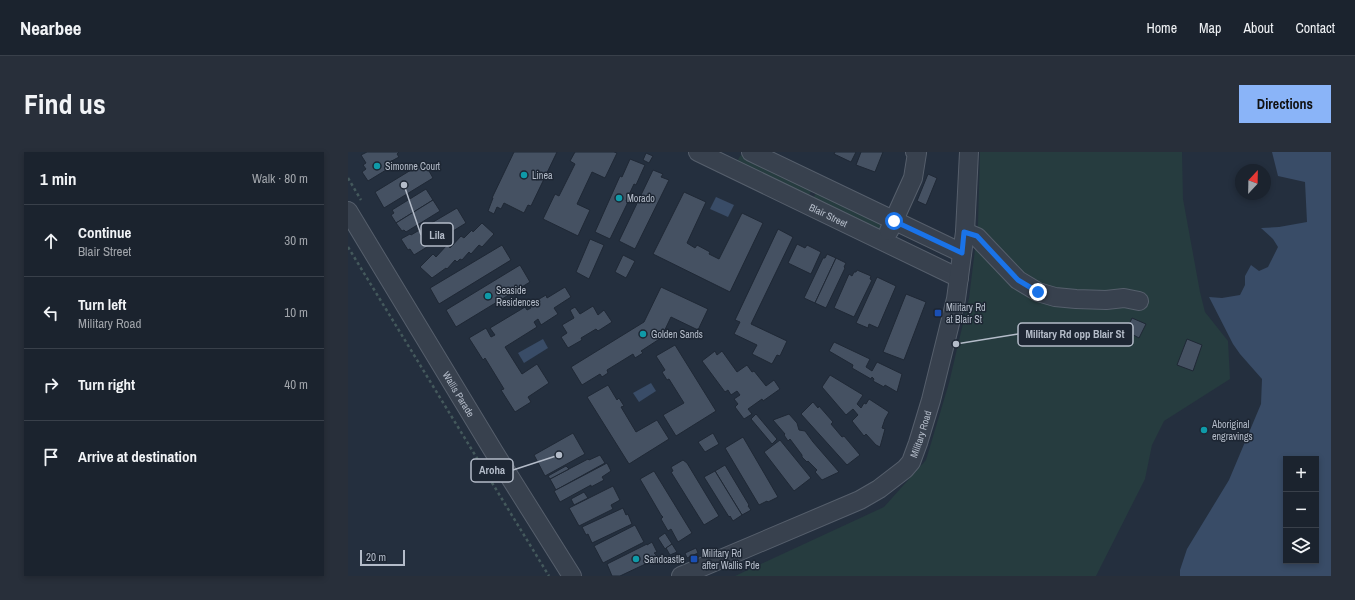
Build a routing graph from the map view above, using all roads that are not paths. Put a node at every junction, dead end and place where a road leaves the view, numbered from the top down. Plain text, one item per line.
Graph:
1 (698, 152) edge
2 (751, 152) edge
3 (916, 152) edge
4 (969, 152) edge
5 (726, 158) edge
6 (348, 211) edge
7 (894, 221) junction
8 (964, 232) junction
9 (884, 242) junction
10 (962, 253) junction
11 (959, 278) junction
12 (1139, 301) dead end
13 (572, 576) edge
14 (681, 576) edge

1 - 5 street, Blair Street
2 - 7 street
3 - 7 street
4 - 8 street, Military Road
5 - 9 street, Blair Street
6 - 13 street, Wallis Parade
7 - 9 street
7 - 10 street
8 - 10 street, Military Road
8 - 12 street
9 - 11 street, Blair Street
10 - 11 street, Military Road
11 - 14 street, Military Road

